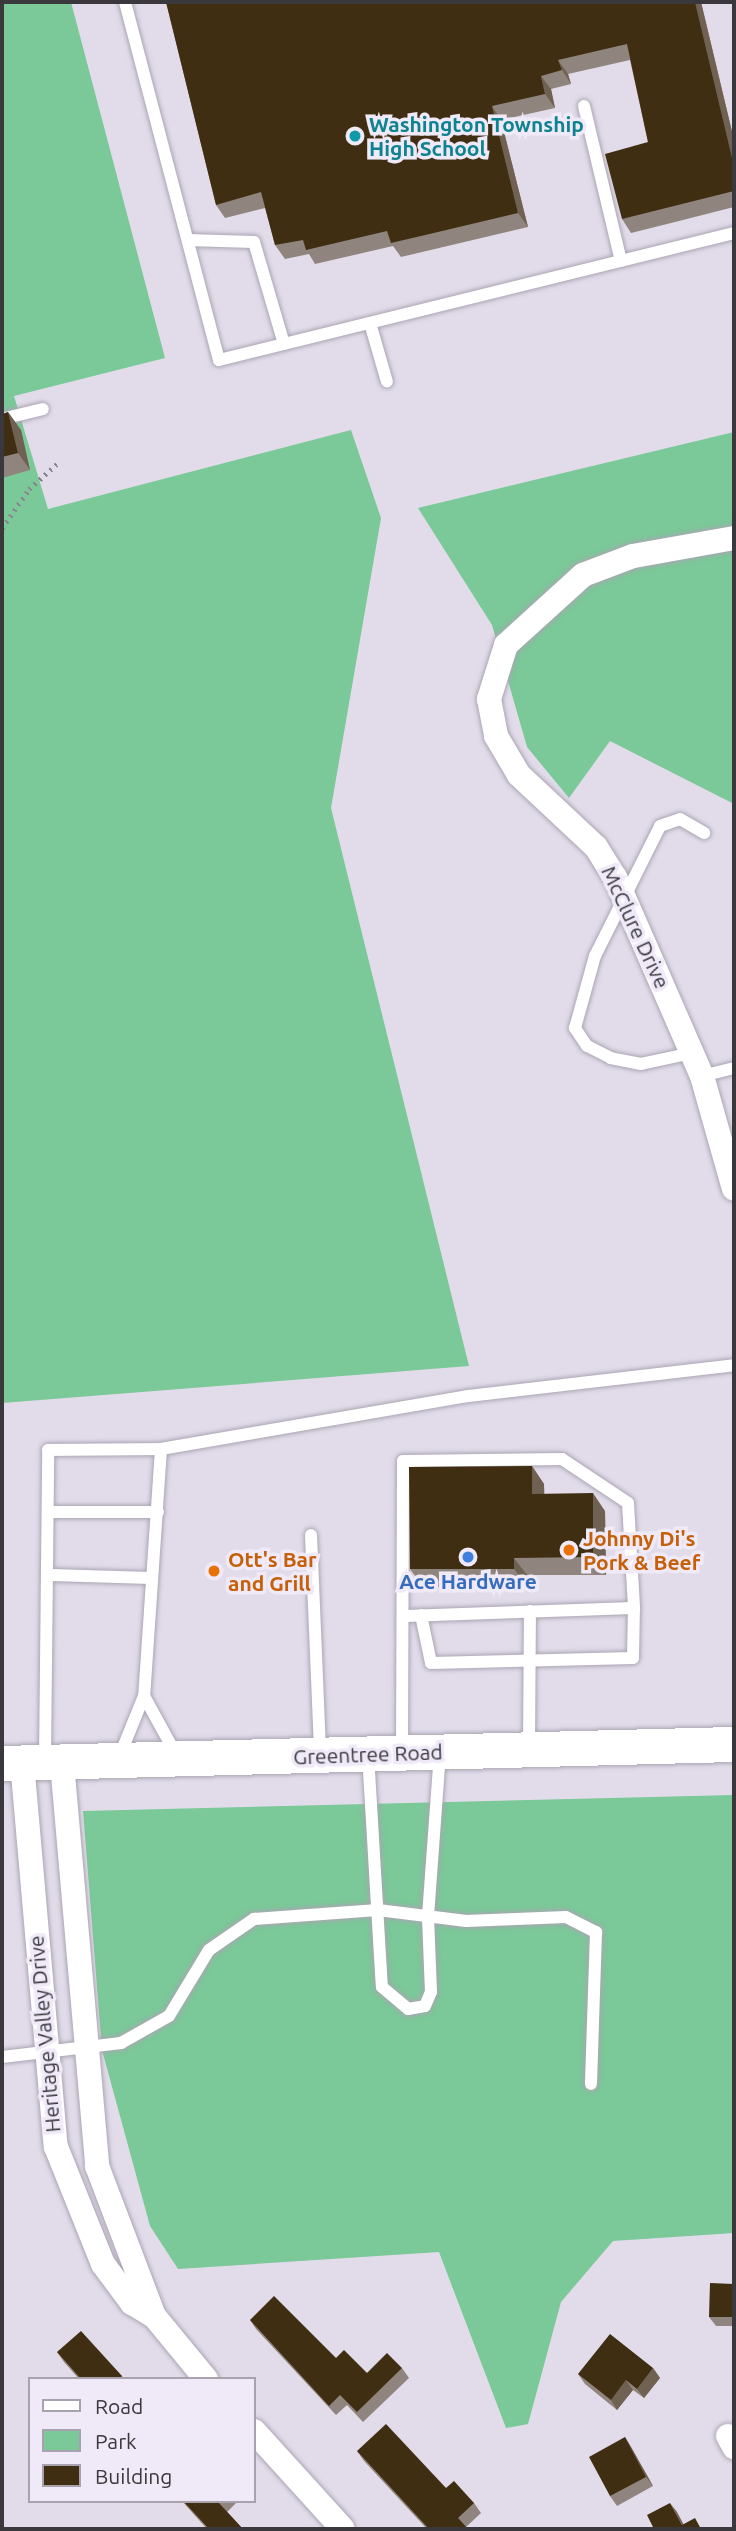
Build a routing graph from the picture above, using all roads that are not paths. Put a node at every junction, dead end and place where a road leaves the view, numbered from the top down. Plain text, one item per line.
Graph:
1 (125, 2) edge
2 (584, 106) dead end
3 (734, 233) edge
4 (188, 240) junction
5 (621, 261) junction
6 (370, 323) junction
7 (284, 344) junction
8 (387, 382) dead end
9 (43, 409) dead end
10 (2, 419) edge
11 (734, 538) edge
12 (704, 833) dead end
13 (622, 893) junction
14 (692, 1052) junction
15 (734, 1068) edge
16 (702, 1076) junction
17 (734, 1189) edge
18 (734, 1365) edge
19 (160, 1449) junction
20 (49, 1512) junction
21 (158, 1512) junction
22 (311, 1535) dead end
23 (51, 1575) junction
24 (151, 1578) junction
25 (634, 1608) junction
26 (530, 1611) junction
27 (421, 1615) junction
28 (404, 1616) junction
29 (531, 1660) junction
30 (144, 1696) junction
31 (734, 1744) edge
32 (529, 1749) junction
33 (440, 1752) junction
34 (402, 1753) junction
35 (368, 1754) junction
36 (320, 1755) junction
37 (179, 1759) junction
38 (118, 1762) junction
39 (33, 1763) edge
40 (377, 1910) junction
41 (428, 1916) junction
42 (83, 2049) junction
43 (43, 2053) junction
44 (2, 2057) edge
45 (591, 2084) dead end
46 (153, 2316) junction
47 (204, 2377) edge
48 (256, 2433) edge
49 (343, 2529) edge

1 - 4 lane
2 - 5 lane
3 - 5 lane
4 - 7 lane
4 - 7 lane
5 - 6 lane
6 - 7 lane
6 - 8 lane
9 - 10 lane
11 - 13 street, McClure Drive
12 - 13 lane
13 - 14 street, McClure Drive
13 - 14 lane
14 - 16 street, McClure Drive
15 - 16 lane
16 - 17 street, McClure Drive
18 - 19 lane
19 - 20 lane
19 - 21 lane
20 - 21 lane
20 - 23 lane
21 - 24 lane
22 - 36 lane
23 - 24 lane
23 - 39 lane
24 - 30 lane
25 - 26 lane
25 - 28 lane
25 - 29 lane
26 - 27 lane
26 - 29 lane
27 - 28 lane
27 - 29 lane
28 - 34 lane
29 - 32 lane
30 - 37 lane
30 - 38 lane
31 - 32 street, Greentree Road
32 - 33 street, Greentree Road
33 - 34 street, Greentree Road
33 - 41 lane
34 - 35 street, Greentree Road
35 - 36 street, Greentree Road
35 - 40 lane
36 - 37 street, Greentree Road
37 - 38 street, Greentree Road
38 - 39 street, Greentree Road
39 - 42 street, Heritage Valley Drive
39 - 43 street, Heritage Valley Drive
40 - 41 lane
40 - 41 lane
40 - 42 lane
41 - 45 lane
42 - 43 lane
42 - 46 street, Heritage Valley Drive
43 - 44 lane
43 - 46 street, Heritage Valley Drive
46 - 47 street, Heritage Valley Drive
48 - 49 street

